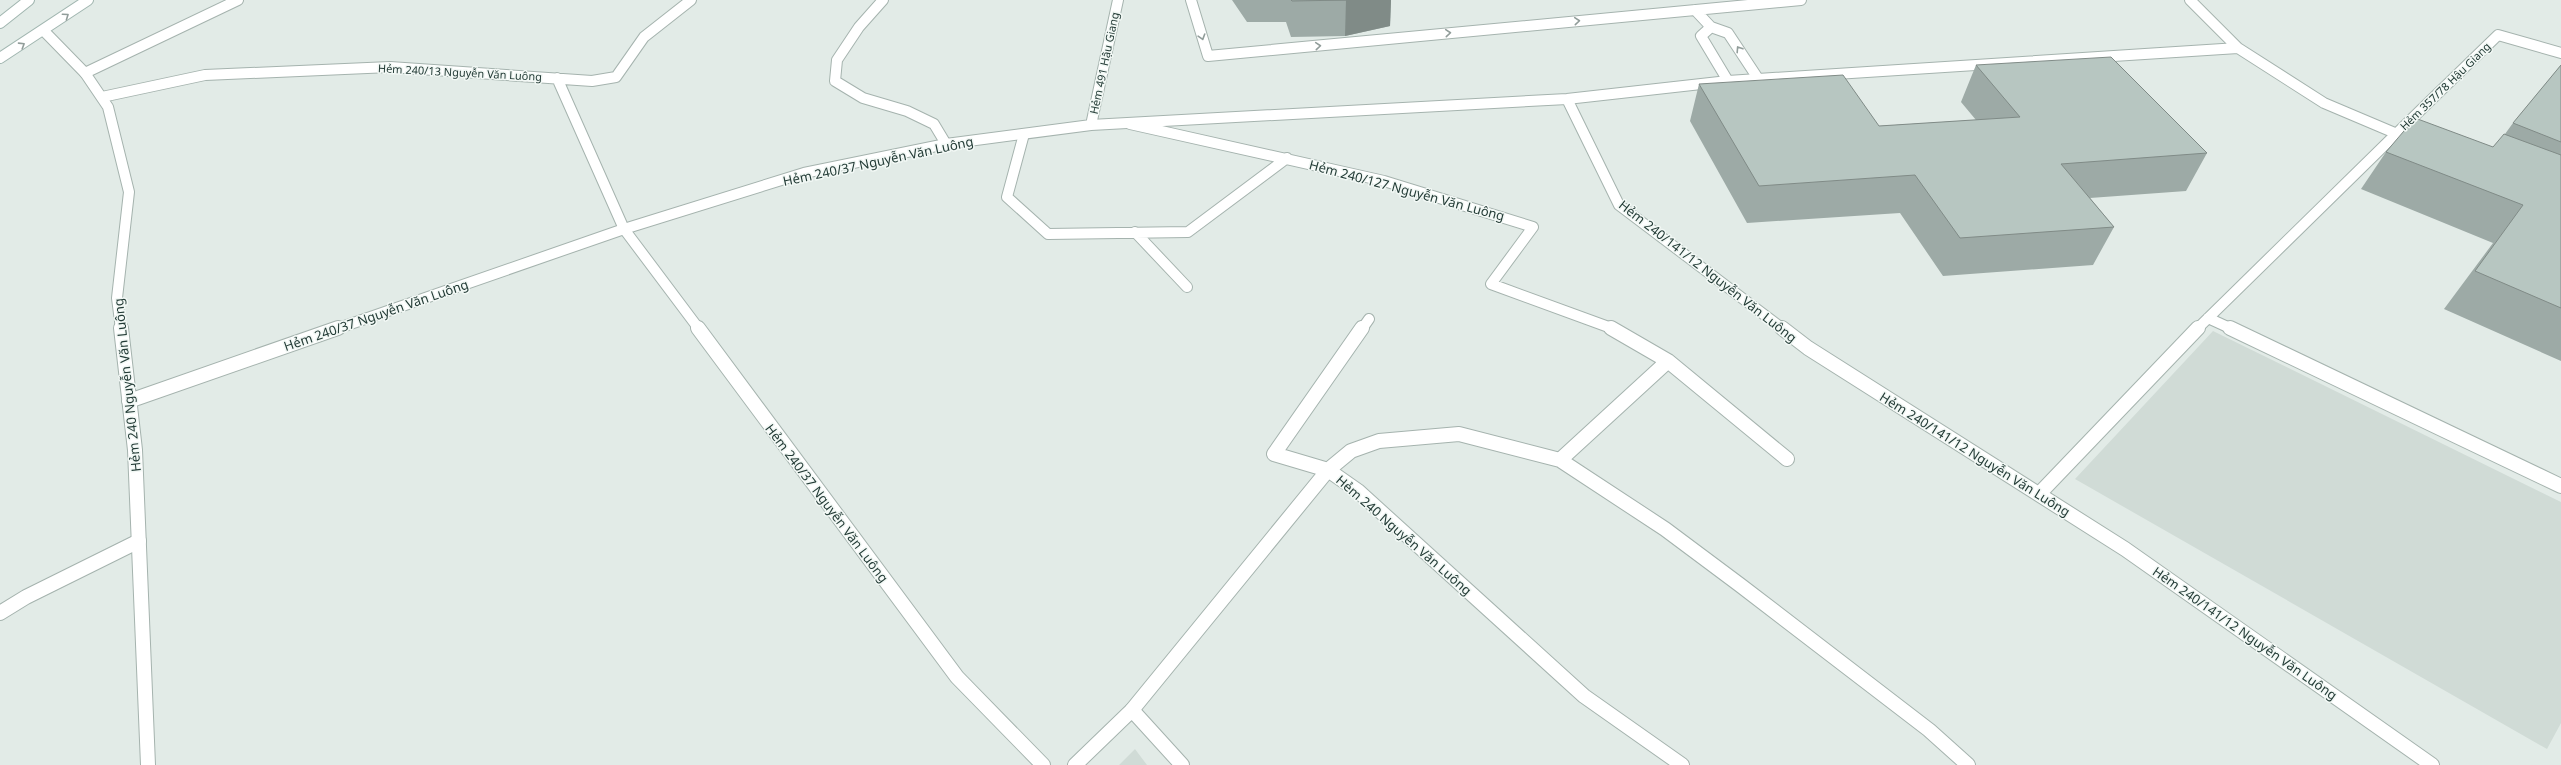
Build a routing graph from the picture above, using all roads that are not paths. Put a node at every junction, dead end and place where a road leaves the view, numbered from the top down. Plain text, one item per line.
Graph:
1 (30, 0) edge
2 (88, 0) edge
3 (238, 0) edge
4 (691, 0) edge
5 (883, 0) edge
6 (1118, 0) edge
7 (1191, 0) edge
8 (1801, 0) edge
9 (2190, 0) edge
10 (1695, 10) junction
11 (0, 23) edge
12 (1711, 27) junction
13 (44, 31) junction
14 (2238, 48) junction
15 (2561, 53) edge
16 (0, 58) edge
17 (85, 73) junction
18 (557, 78) junction
19 (1759, 80) junction
20 (1728, 81) junction
21 (102, 97) junction
22 (1567, 99) junction
23 (1129, 123) junction
24 (1091, 125) junction
25 (1024, 134) junction
26 (2396, 134) junction
27 (2410, 139) edge
28 (946, 144) junction
29 (1287, 158) junction
30 (624, 229) junction
31 (1135, 232) junction
32 (1187, 287) dead end
33 (2208, 318) junction
34 (1369, 319) dead end
35 (1668, 361) junction
36 (129, 402) junction
37 (1787, 459) dead end
38 (1560, 460) junction
39 (1328, 470) junction
40 (2561, 486) edge
41 (2039, 494) junction
42 (139, 541) junction
43 (0, 614) edge
44 (1132, 710) junction
45 (148, 765) edge
46 (1043, 765) edge
47 (1075, 765) edge
48 (1182, 765) edge
49 (1682, 765) edge
50 (1968, 765) edge
51 (2432, 765) edge

1 - 11 street
13 -> 2 street
3 - 17 street
4 - 18 street, Hẻm 240/13 Nguyễn Văn Luông
5 - 28 street
6 - 24 street, Hẻm 491 Hậu Giang
7 -> 10 street
8 - 10 street
9 - 14 street
10 - 12 street
19 -> 12 street
12 - 20 street
16 -> 13 street
13 - 17 street, Hẻm 240 Nguyễn Văn Luông
14 - 19 street, Hẻm 240/127 Nguyễn Văn Luông
14 - 26 street
15 - 26 street, Hẻm 357/78 Hậu Giang
17 - 21 street, Hẻm 240 Nguyễn Văn Luông
18 - 21 street, Hẻm 240/13 Nguyễn Văn Luông
18 - 30 street
19 - 20 street, Hẻm 240/127 Nguyễn Văn Luông
20 - 22 street, Hẻm 240/127 Nguyễn Văn Luông
21 - 36 street, Hẻm 240 Nguyễn Văn Luông
22 - 23 street, Hẻm 240/127 Nguyễn Văn Luông
22 - 41 street, Hẻm 240/141/12 Nguyễn Văn Luông
23 - 24 street, Hẻm 240/127 Nguyễn Văn Luông
23 - 29 street, Hẻm 240/127 Nguyễn Văn Luông
24 - 25 street, Hẻm 240/37 Nguyễn Văn Luông
25 - 28 street, Hẻm 240/37 Nguyễn Văn Luông
25 - 31 street
26 - 27 street
26 - 33 street
28 - 30 street, Hẻm 240/37 Nguyễn Văn Luông
29 - 31 street
29 - 35 street, Hẻm 240/127 Nguyễn Văn Luông
30 - 36 street, Hẻm 240/37 Nguyễn Văn Luông
30 - 46 street, Hẻm 240/37 Nguyễn Văn Luông
31 - 32 street
33 - 40 street
33 - 41 street
34 - 39 street
35 - 37 street, Hẻm 240/127 Nguyễn Văn Luông
35 - 38 street
36 - 42 street, Hẻm 240 Nguyễn Văn Luông
38 - 39 street
38 - 50 street
39 - 44 street, Hẻm 240 Nguyễn Văn Luông
39 - 49 street, Hẻm 240 Nguyễn Văn Luông
41 - 51 street, Hẻm 240/141/12 Nguyễn Văn Luông
42 - 43 street
42 - 45 street, Hẻm 240 Nguyễn Văn Luông
44 - 47 street, Hẻm 240 Nguyễn Văn Luông
44 - 48 street

